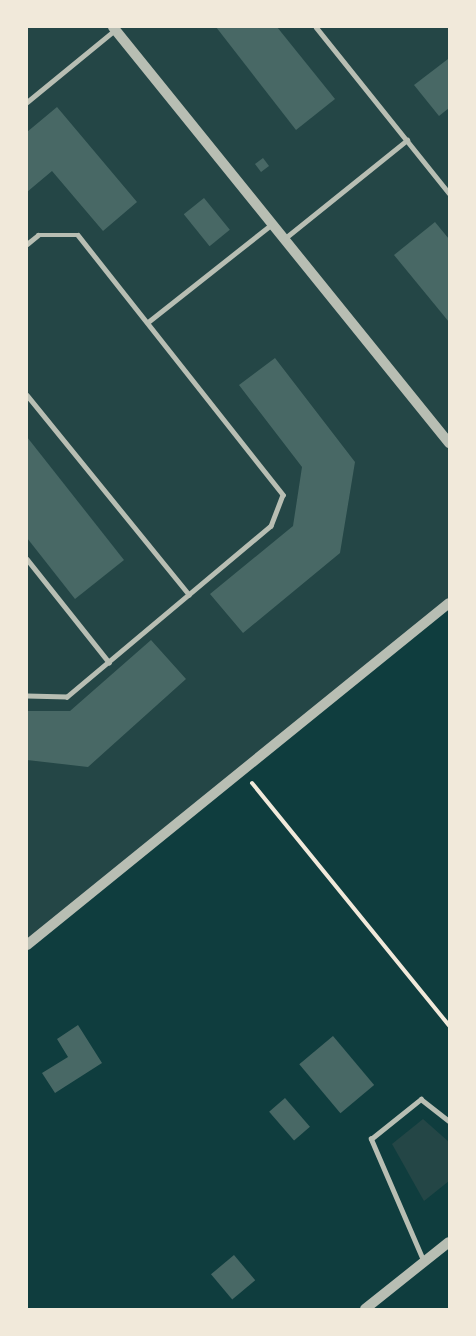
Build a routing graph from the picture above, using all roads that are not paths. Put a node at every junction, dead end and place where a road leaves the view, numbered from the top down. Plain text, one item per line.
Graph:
1 (316, 27) edge
2 (114, 29) edge
3 (27, 102) edge
4 (407, 141) junction
5 (449, 193) edge
6 (272, 224) junction
7 (284, 239) junction
8 (27, 244) edge
9 (147, 322) junction
10 (27, 395) edge
11 (449, 443) edge
12 (27, 559) edge
13 (189, 594) junction
14 (449, 603) edge
15 (110, 662) junction
16 (27, 696) edge
17 (27, 945) edge
18 (449, 1121) edge
19 (449, 1242) edge
20 (424, 1262) junction
21 (365, 1309) edge

1 - 4 lane
2 - 3 lane
2 - 6 street
4 - 5 lane
4 - 7 lane
6 - 7 street
6 - 9 lane
7 - 11 street
8 - 9 lane
9 - 13 lane
10 - 13 lane
12 - 15 lane
13 - 15 lane
14 - 17 street
15 - 16 lane
18 - 20 lane
19 - 20 street
20 - 21 street

